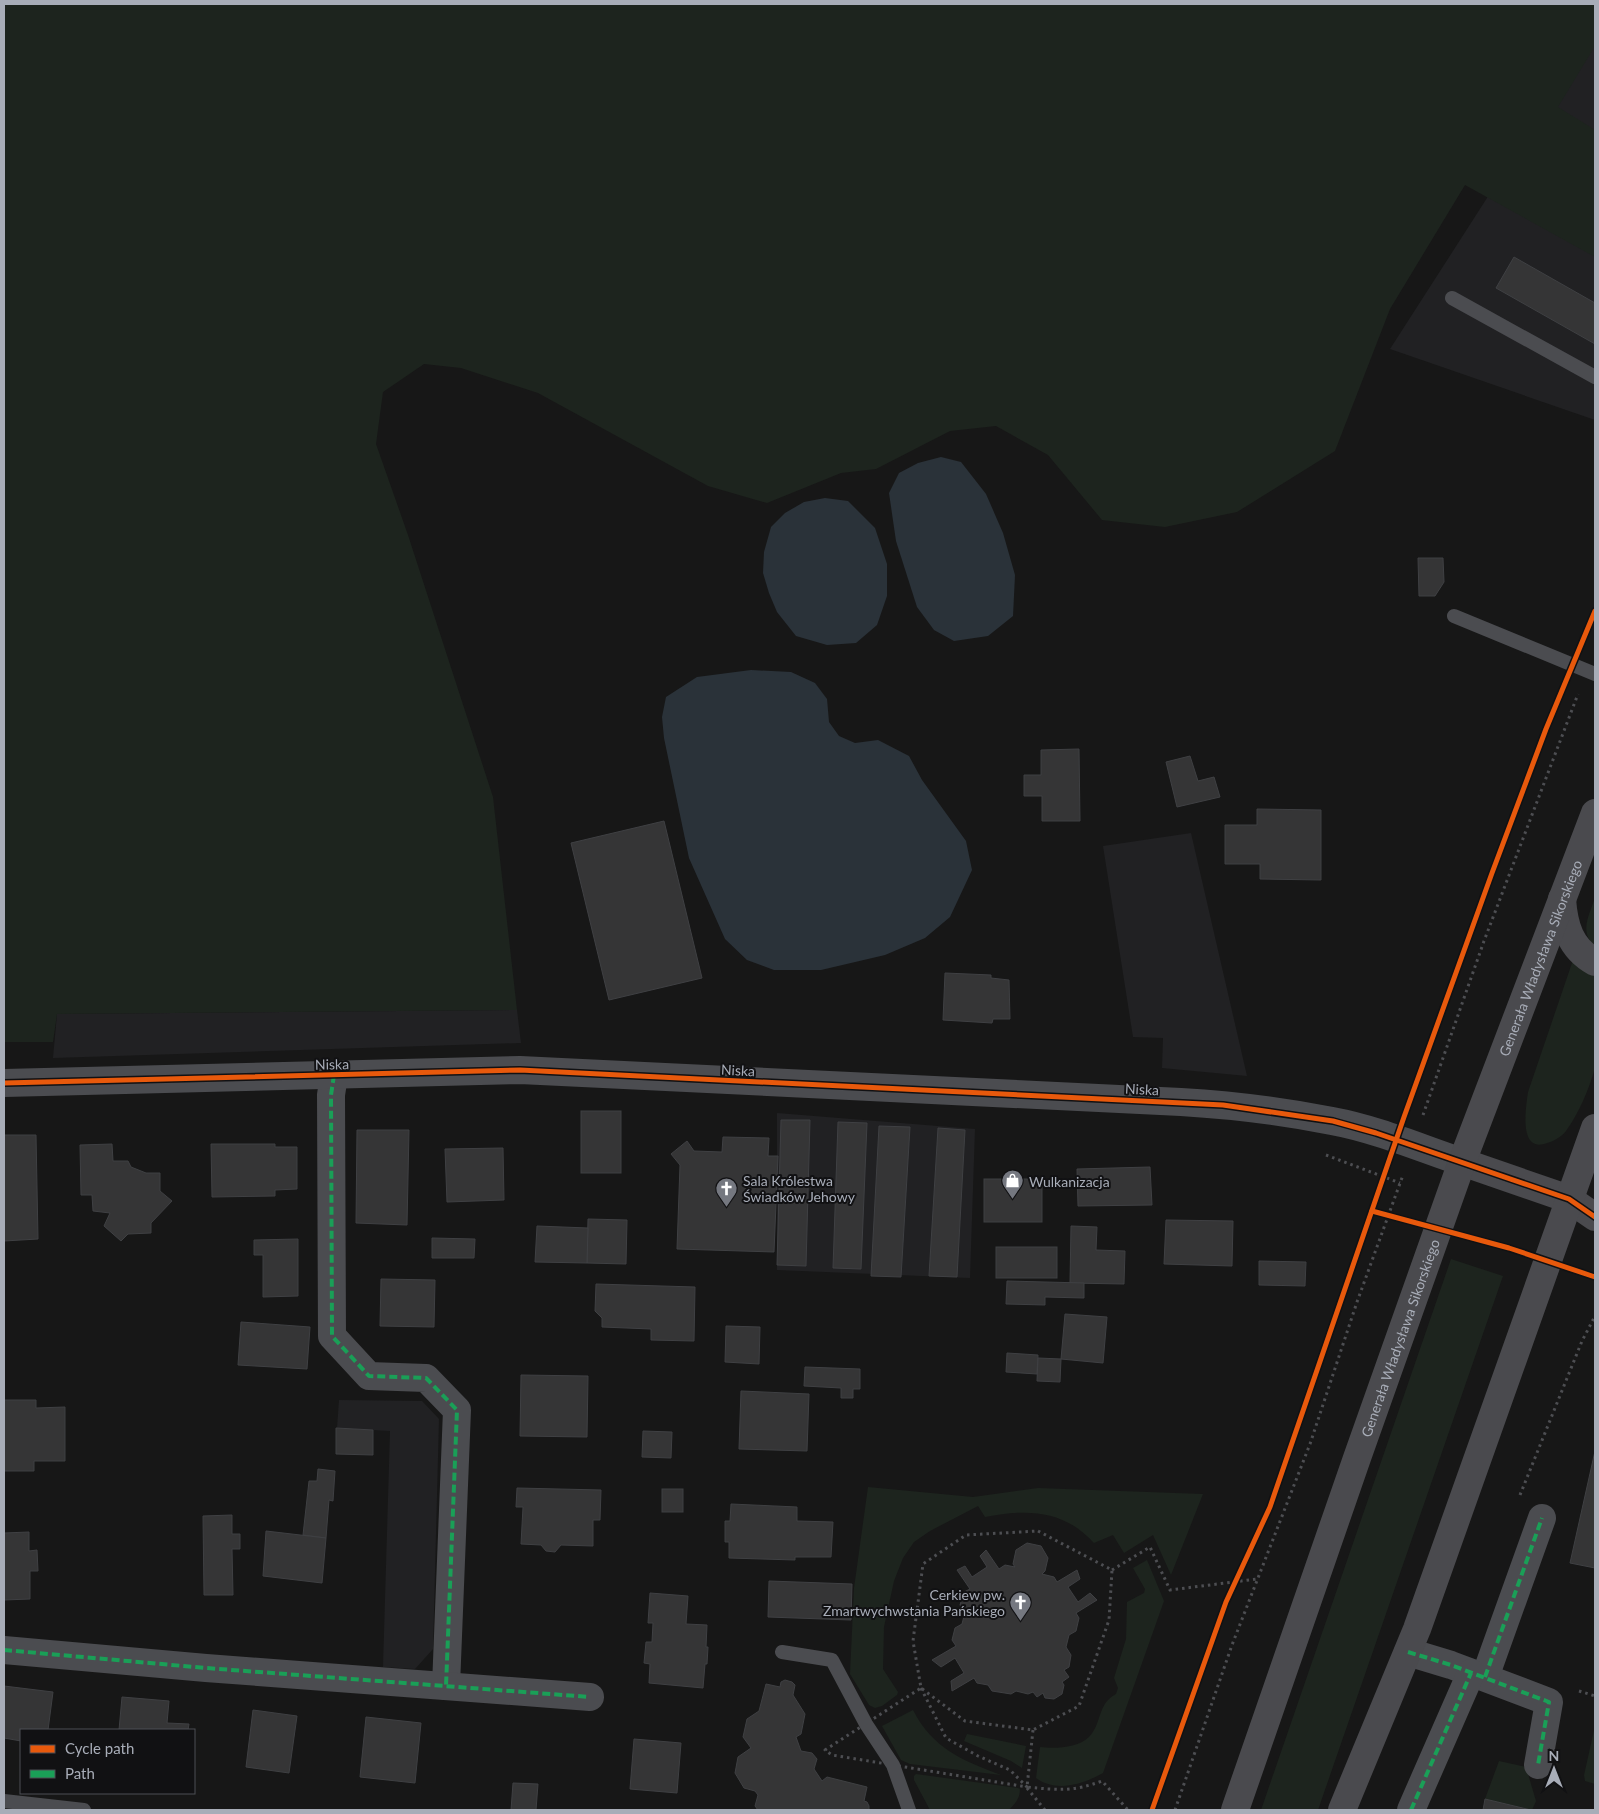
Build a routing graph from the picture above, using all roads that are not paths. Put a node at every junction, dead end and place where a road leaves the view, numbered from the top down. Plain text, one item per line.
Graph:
1 (1452, 298) dead end
2 (1595, 378) edge
3 (1454, 616) dead end
4 (1591, 672) edge
5 (1595, 813) edge
6 (1562, 899) junction
7 (1595, 962) edge
8 (334, 1075) junction
9 (4, 1083) edge
10 (1595, 1128) edge
11 (1462, 1162) junction
12 (1582, 1198) edge
13 (1595, 1217) edge
14 (1542, 1518) dead end
15 (4, 1650) edge
16 (782, 1652) dead end
17 (1408, 1652) junction
18 (1478, 1675) junction
19 (446, 1686) junction
20 (590, 1697) dead end
21 (1538, 1765) dead end
22 (4, 1801) edge
23 (84, 1810) edge
24 (909, 1810) edge
25 (1235, 1810) edge
26 (1342, 1810) edge
27 (1411, 1810) edge

1 - 2 lane
3 - 4 lane
5 - 6 main road, Generała Władysława Sikorskiego
6 - 7 main road
6 - 11 main road, Generała Władysława Sikorskiego
8 - 9 street, Niska
8 - 11 street, Niska
8 - 19 street
10 - 12 main road
11 - 12 main road
11 - 25 main road, Generała Władysława Sikorskiego
12 - 13 main road
12 - 17 main road
14 - 18 street
15 - 19 street
16 - 24 lane
17 - 18 street
17 - 26 main road
18 - 21 street
18 - 27 street
19 - 20 street
22 - 23 lane

